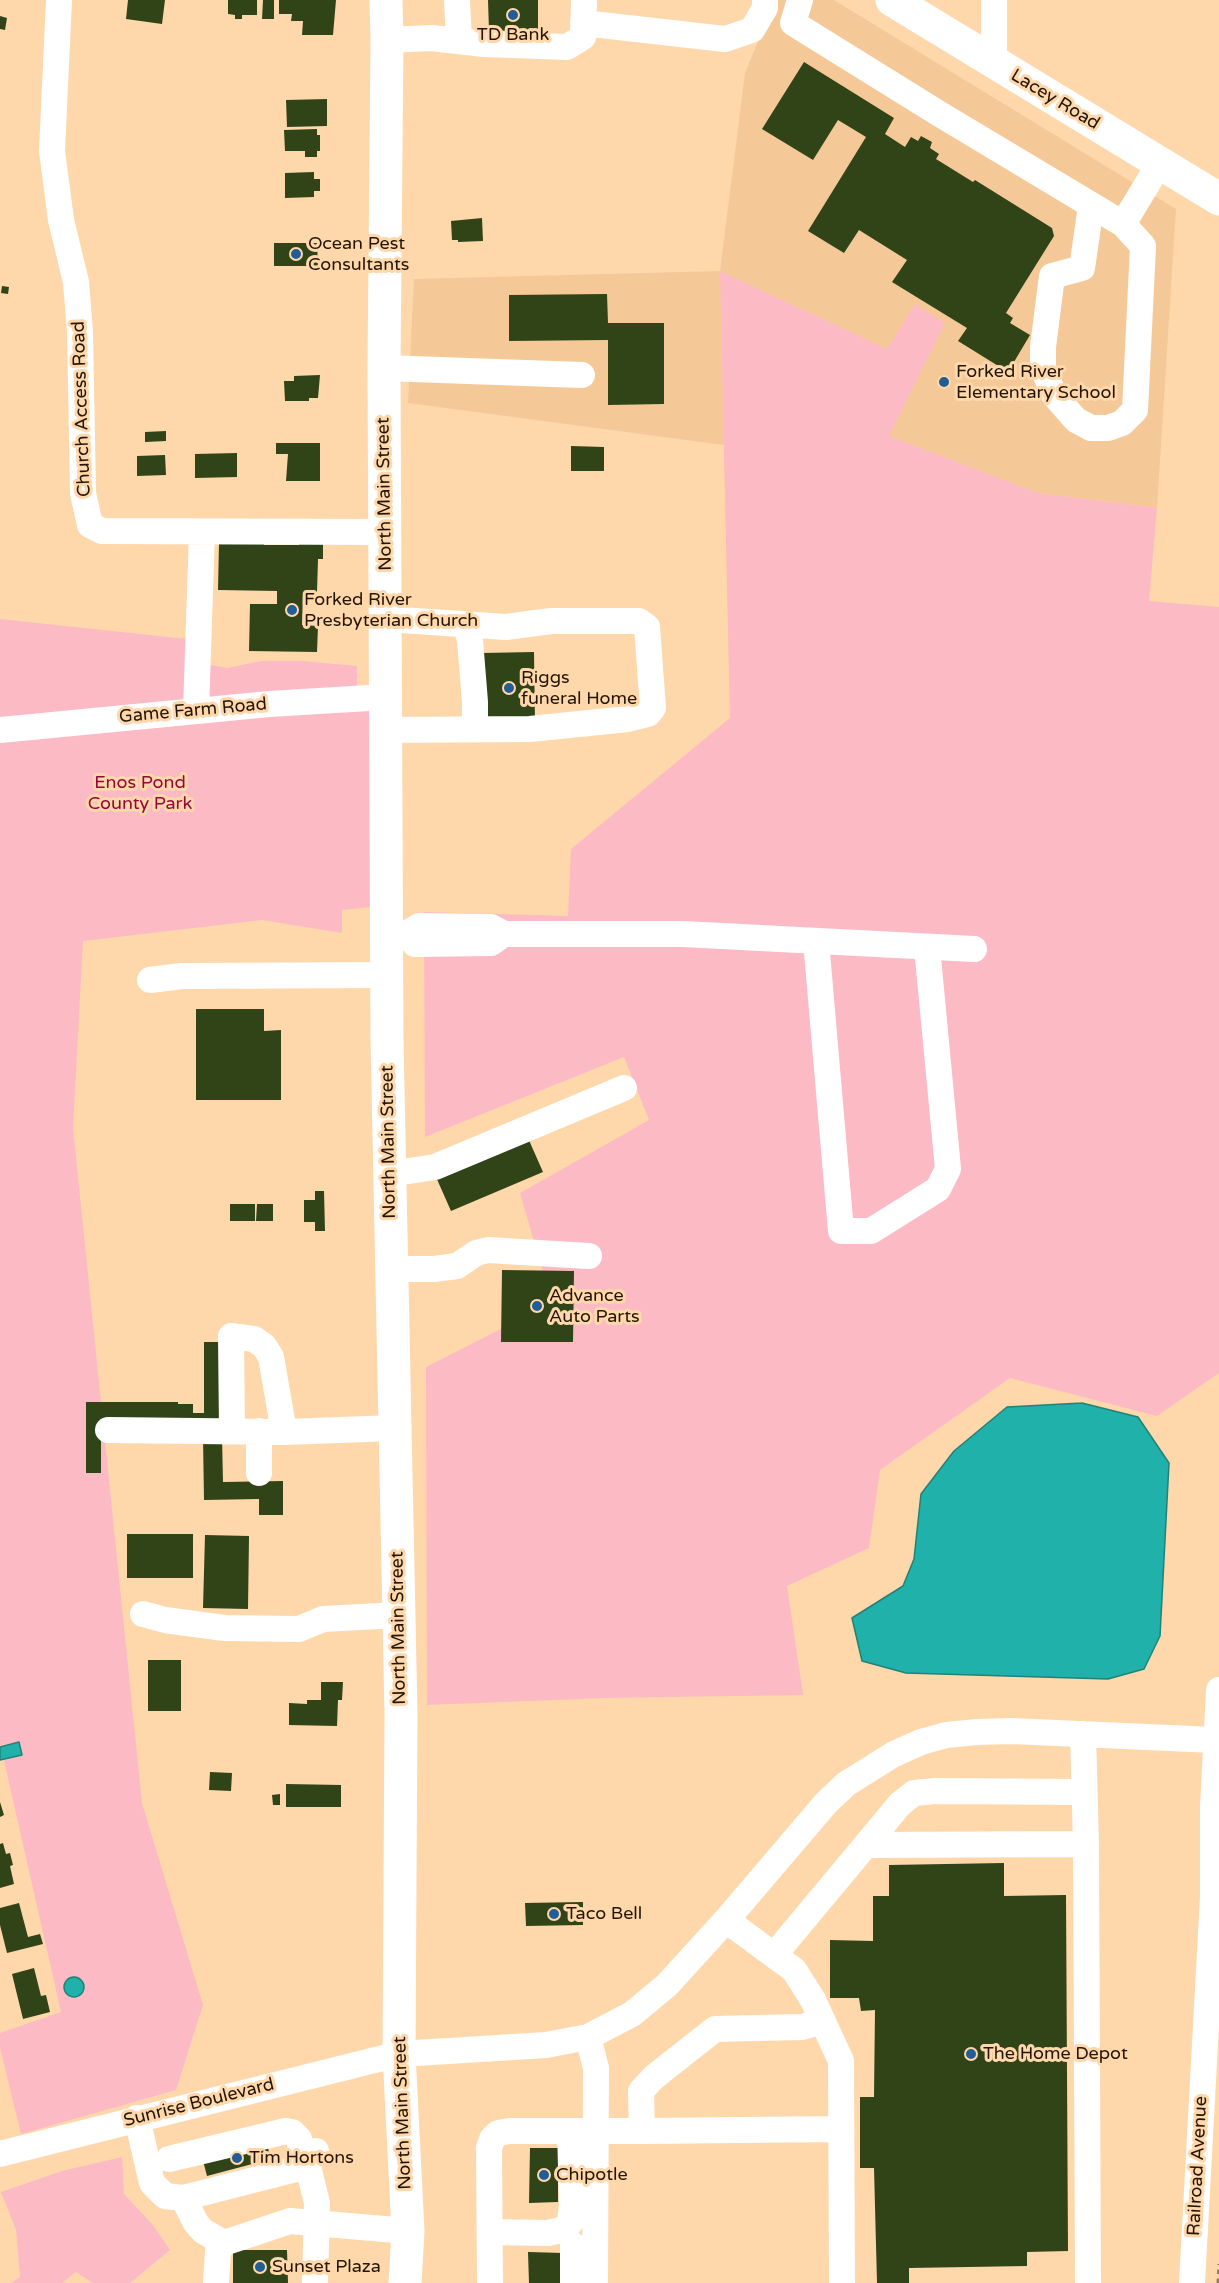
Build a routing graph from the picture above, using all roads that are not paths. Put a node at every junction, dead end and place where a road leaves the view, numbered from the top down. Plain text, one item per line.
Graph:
1 (59, 0) edge
2 (386, 0) edge
3 (457, 0) edge
4 (765, 0) edge
5 (994, 0) edge
6 (900, 2) edge
7 (584, 11) edge
8 (797, 11) edge
9 (387, 40) junction
10 (459, 41) junction
11 (994, 63) junction
12 (1160, 164) junction
13 (1219, 199) edge
14 (1091, 206) junction
15 (1123, 225) junction
16 (384, 368) junction
17 (582, 375) dead end
18 (202, 532) junction
19 (384, 532) junction
20 (386, 619) junction
21 (465, 624) junction
22 (386, 697) junction
23 (196, 711) junction
24 (471, 729) junction
25 (0, 730) edge
26 (387, 730) junction
27 (396, 934) junction
28 (816, 941) junction
29 (927, 947) junction
30 (974, 949) dead end
31 (387, 975) junction
32 (150, 980) dead end
33 (624, 1088) dead end
34 (389, 1174) junction
35 (589, 1256) dead end
36 (391, 1269) junction
37 (394, 1428) junction
38 (108, 1430) dead end
39 (232, 1431) junction
40 (259, 1431) junction
41 (284, 1432) junction
42 (259, 1473) dead end
43 (143, 1614) dead end
44 (399, 1615) junction
45 (1219, 1690) edge
46 (1083, 1734) junction
47 (1215, 1740) junction
48 (1083, 1792) junction
49 (1086, 1844) junction
50 (866, 1845) junction
51 (726, 1920) junction
52 (775, 1954) junction
53 (822, 2021) junction
54 (588, 2037) junction
55 (399, 2054) junction
56 (137, 2118) junction
57 (841, 2129) junction
58 (583, 2131) junction
59 (642, 2131) junction
60 (2, 2145) edge
61 (158, 2163) junction
62 (308, 2166) junction
63 (183, 2198) junction
64 (316, 2222) junction
65 (408, 2231) junction
66 (490, 2240) junction
67 (224, 2243) junction
68 (584, 2244) junction
69 (216, 2283) edge
70 (315, 2283) edge
71 (405, 2283) edge
72 (490, 2283) edge
73 (573, 2283) edge
74 (595, 2283) edge
75 (842, 2283) edge
76 (1088, 2283) edge
77 (1192, 2283) edge

1 - 18 street, Church Access Road
2 - 9 main road, North Main Street
3 - 10 street
4 - 7 street
5 - 11 street
6 - 11 main road, Lacey Road
7 - 10 street
8 - 14 street
9 - 10 street
9 - 16 main road, North Main Street
11 - 12 main road, Lacey Road
12 - 13 main road, Lacey Road
12 - 15 street
14 - 15 street
14 - 15 street
16 - 17 street
16 - 19 main road, North Main Street
18 - 19 street, Church Access Road
18 - 23 street
19 - 20 main road, North Main Street
20 - 21 street
20 - 22 main road, North Main Street
21 - 24 street
21 - 24 street
22 - 23 street, Game Farm Road
22 - 26 main road, North Main Street
23 - 25 street, Game Farm Road
24 - 26 street
26 - 27 main road, North Main Street
27 - 28 street
27 - 31 main road, North Main Street
28 - 29 street
28 - 29 street
29 - 30 street
31 - 32 street
31 - 34 main road, North Main Street
33 - 34 street
34 - 36 main road, North Main Street
35 - 36 street
36 - 37 main road, North Main Street
37 - 41 street
37 - 44 main road, North Main Street
38 - 39 street
39 - 40 street
39 - 41 street
40 - 41 street
40 - 42 street
43 - 44 street
44 - 55 main road, North Main Street
45 - 47 street, Railroad Avenue
46 - 47 street, Sunrise Boulevard
46 - 48 street
46 - 51 street, Sunrise Boulevard
47 - 77 street, Railroad Avenue
48 - 49 street
48 - 50 street
49 - 50 street
49 - 76 street
50 - 52 street
51 - 52 street
51 - 54 street, Sunrise Boulevard
52 - 53 street
53 - 57 street
53 - 59 street
54 - 55 street, Sunrise Boulevard
54 - 58 street
55 - 56 street, Sunrise Boulevard
55 - 65 main road, North Main Street
56 - 60 street, Sunrise Boulevard
56 - 61 street
57 - 59 street
57 - 75 street
58 - 59 street
58 - 66 street
58 - 66 street
58 - 68 street
61 - 62 street
61 - 63 street
62 - 63 street
62 - 64 street
63 - 67 street
64 - 65 street
64 - 67 street
64 - 70 street
65 - 71 main road, North Main Street
66 - 68 street
66 - 72 street
67 - 69 street
68 - 73 street
68 - 74 street

